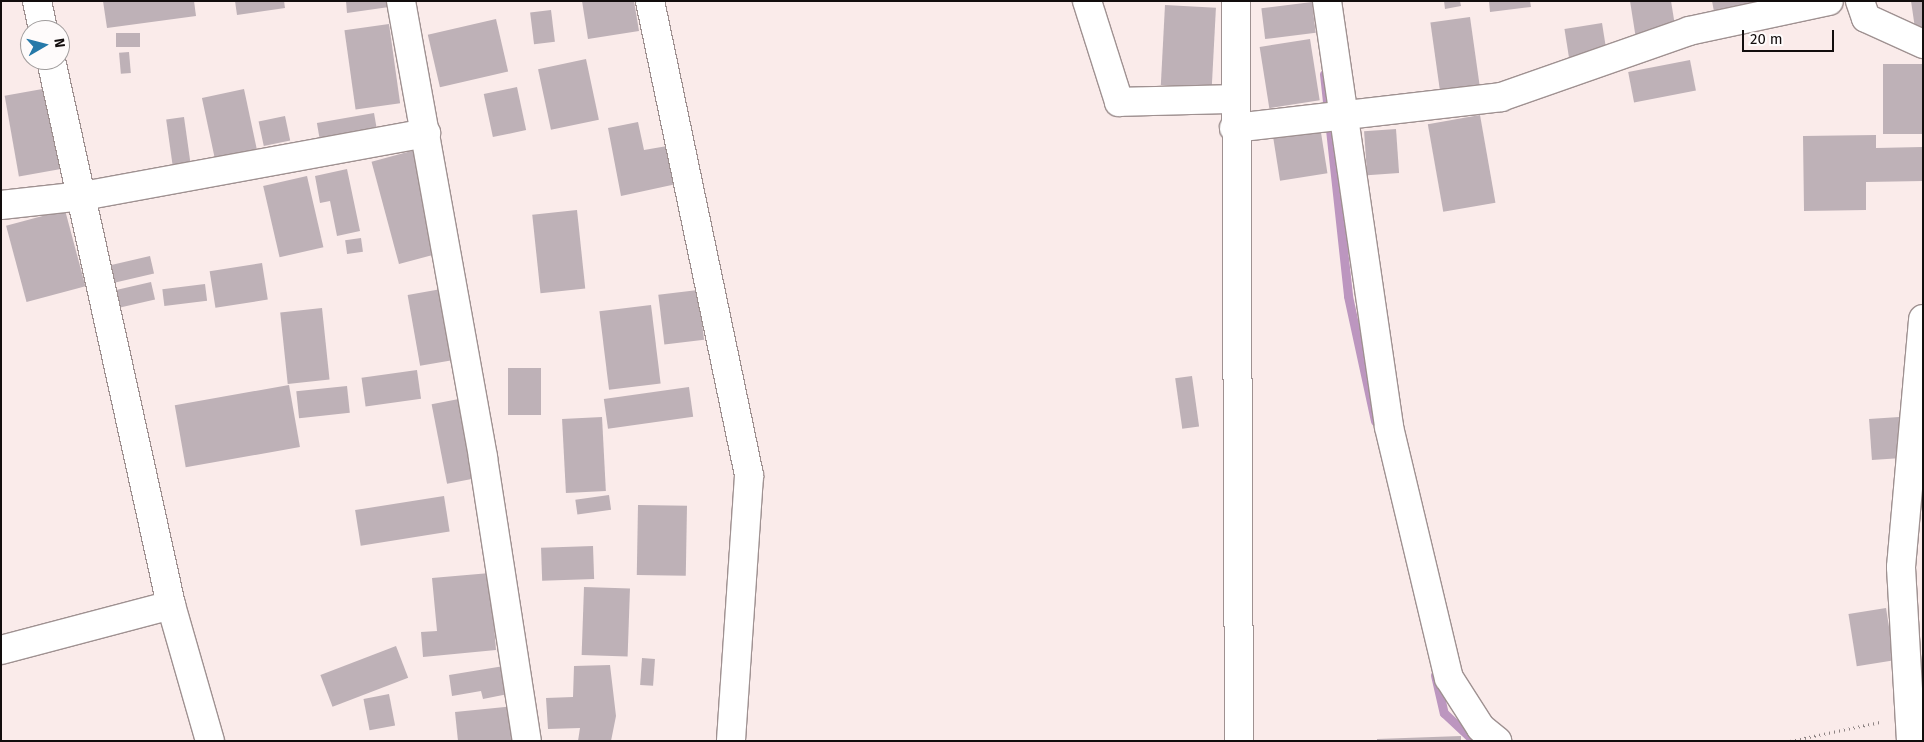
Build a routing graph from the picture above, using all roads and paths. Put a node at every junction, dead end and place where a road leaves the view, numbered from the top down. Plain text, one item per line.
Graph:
1 (36, 1) edge
2 (401, 1) edge
3 (650, 1) edge
4 (1087, 1) edge
5 (1236, 1) edge
6 (1327, 1) edge
7 (1829, 1) edge
8 (1860, 1) edge
9 (41, 20) edge
10 (1923, 44) edge
11 (53, 70) edge
12 (1234, 100) junction
13 (1340, 113) junction
14 (1234, 128) junction
15 (426, 133) junction
16 (83, 196) junction
17 (1, 205) edge
18 (1923, 319) edge
19 (171, 605) junction
20 (1, 650) edge
21 (1910, 729) edge
22 (210, 741) edge
23 (527, 741) edge
24 (731, 741) edge
25 (1239, 741) edge
26 (1497, 741) edge
27 (1790, 741) edge

1 - 9 street
2 - 15 street
3 - 24 street
4 - 12 street
5 - 12 street
6 - 13 street
7 - 13 street
8 - 10 street
11 - 16 street
12 - 14 street
13 - 14 street
13 - 26 street
14 - 25 street
15 - 16 street
15 - 23 street
16 - 17 street
16 - 19 street
18 - 21 street
19 - 20 street
19 - 22 street
21 - 27 path

